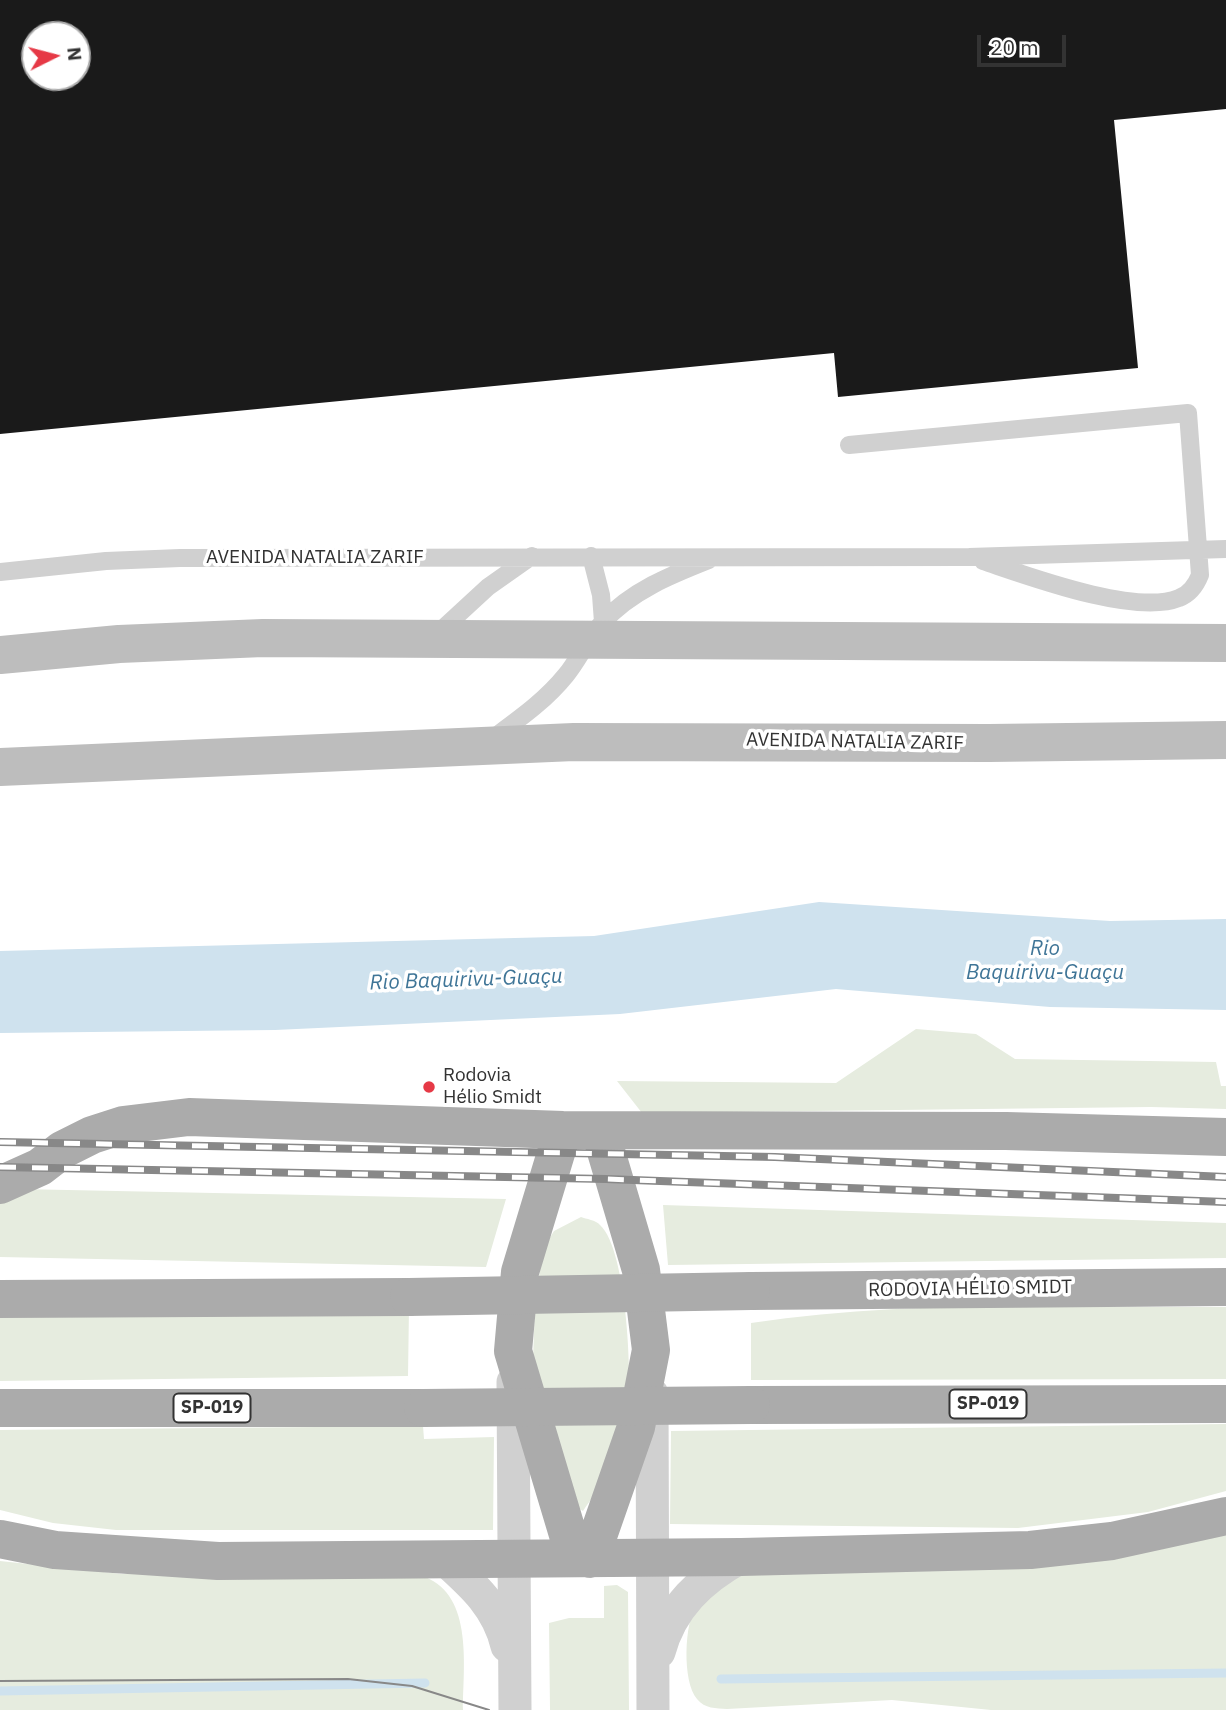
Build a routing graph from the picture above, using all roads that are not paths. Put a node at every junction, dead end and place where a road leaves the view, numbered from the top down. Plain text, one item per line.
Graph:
1 (849, 445) dead end
2 (1226, 549) edge
3 (1198, 550) junction
4 (531, 556) junction
5 (591, 556) junction
6 (716, 557) junction
7 (969, 557) junction
8 (0, 572) edge
9 (597, 631) junction
10 (430, 638) junction
11 (1226, 643) edge
12 (0, 655) edge
13 (1226, 740) edge
14 (484, 746) junction
15 (0, 767) edge
16 (581, 1130) junction
17 (1226, 1137) edge
18 (0, 1185) edge
19 (1226, 1287) edge
20 (0, 1299) edge
21 (651, 1350) junction
22 (513, 1351) junction
23 (1226, 1404) edge
24 (0, 1408) edge
25 (1226, 1516) edge
26 (12, 1543) edge
27 (741, 1557) junction
28 (654, 1558) junction
29 (444, 1559) junction
30 (513, 1559) junction
31 (582, 1559) junction
32 (654, 1672) junction
33 (515, 1694) edge
34 (653, 1710) edge
35 (676, 1710) edge

1 - 3 lane
2 - 3 lane, AVENIDA NATALIA ZARIF
3 - 7 lane, AVENIDA NATALIA ZARIF
3 - 7 lane, AVENIDA NATALIA ZARIF
4 - 5 lane, AVENIDA NATALIA ZARIF
4 - 8 lane, AVENIDA NATALIA ZARIF
4 - 10 lane
5 - 6 lane, AVENIDA NATALIA ZARIF
5 - 9 lane
6 - 7 lane, AVENIDA NATALIA ZARIF
6 - 9 lane, AVENIDA NATALIA ZARIF
9 - 10 main road
9 - 11 main road
9 - 14 lane, AVENIDA NATALIA ZARIF
10 - 12 main road
13 - 14 main road, AVENIDA NATALIA ZARIF
14 - 15 main road, AVENIDA NATALIA ZARIF
16 - 17 main road
16 - 18 main road
16 - 21 main road
16 - 22 main road
19 - 20 main road, RODOVIA HÉLIO SMIDT, bridge
21 - 28 street
21 - 31 main road
22 - 30 street
22 - 31 main road
23 - 24 main road, SP-019, bridge
25 - 27 main road
26 - 29 main road
27 - 28 main road
27 - 32 street
28 - 31 main road
28 - 32 street
29 - 30 main road
29 - 33 street
30 - 31 main road
30 - 33 street
32 - 34 street
32 - 35 street

